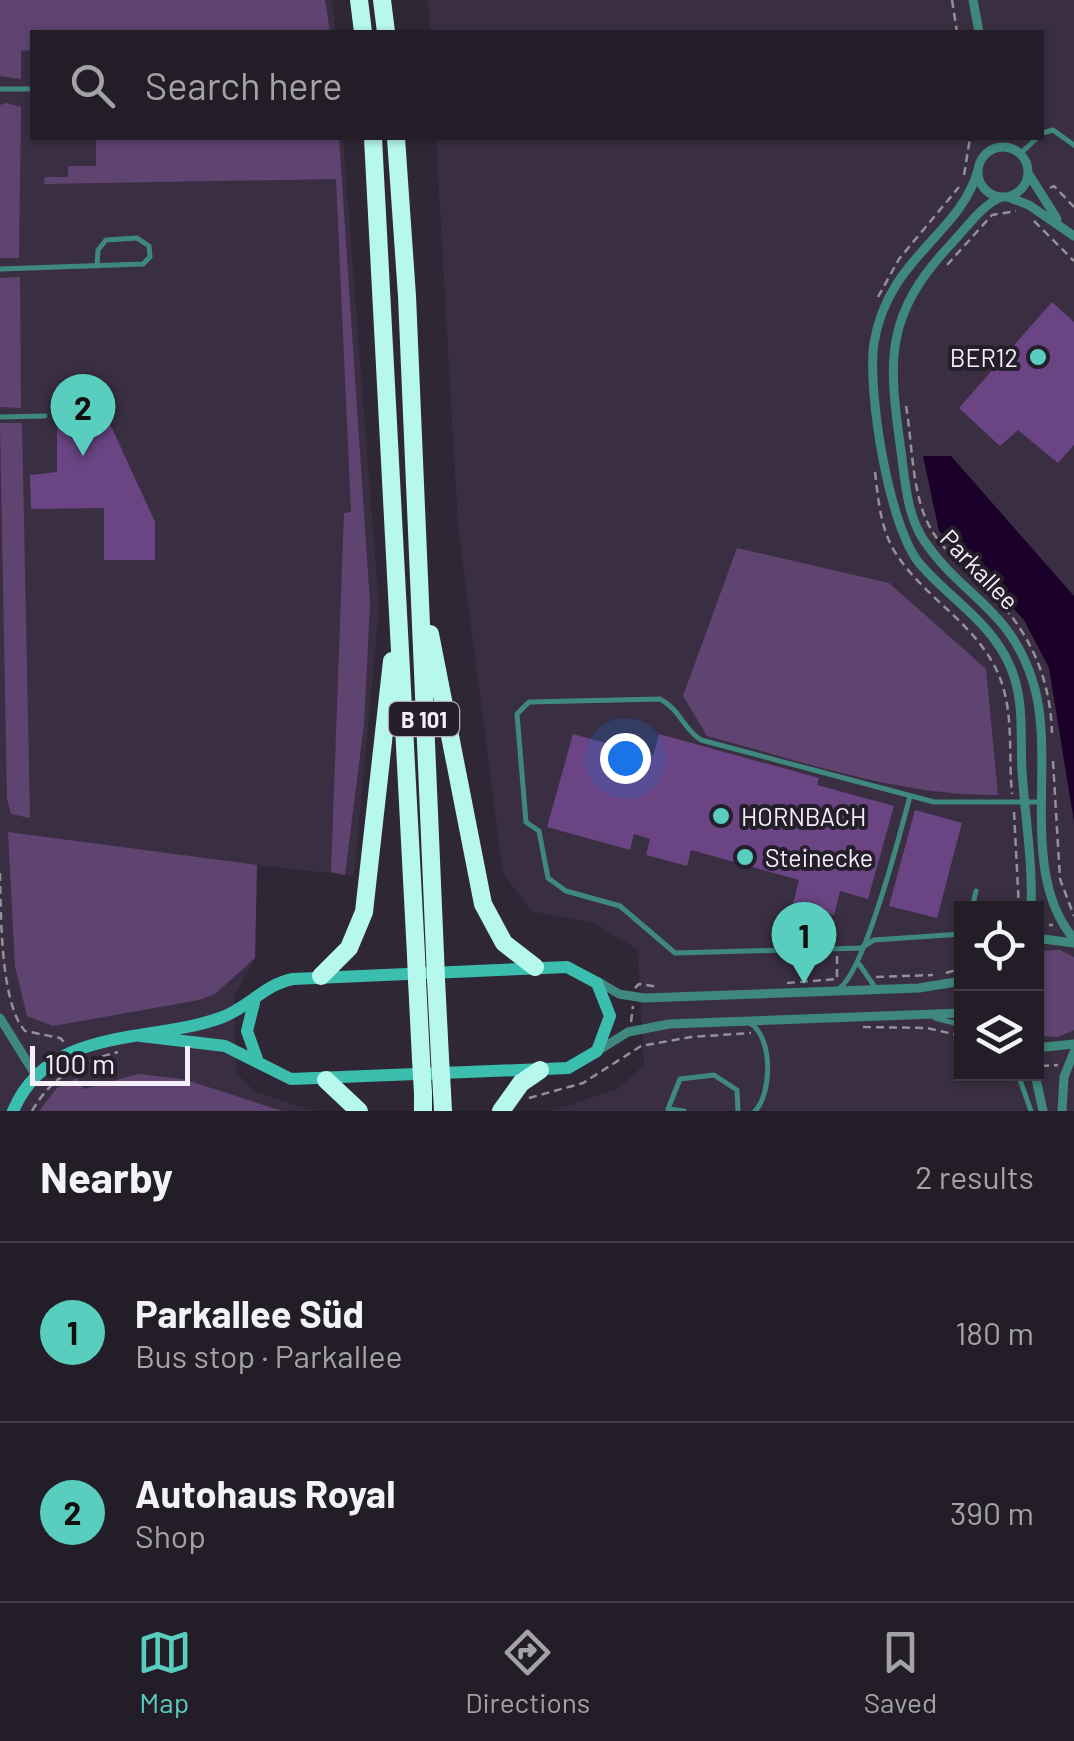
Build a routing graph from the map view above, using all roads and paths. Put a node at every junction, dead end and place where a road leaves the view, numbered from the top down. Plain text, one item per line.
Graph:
1 (359, 0) edge
2 (382, 0) edge
3 (952, 0) edge
4 (973, 0) edge
5 (362, 30) edge
6 (386, 30) edge
7 (956, 30) edge
8 (979, 30) edge
9 (0, 89) edge
10 (30, 89) edge
11 (1044, 133) edge
12 (372, 140) edge
13 (396, 140) edge
14 (970, 140) edge
15 (987, 140) edge
16 (1009, 140) edge
17 (1033, 140) edge
18 (1074, 145) edge
19 (1019, 153) junction
20 (979, 166) junction
21 (1028, 170) junction
22 (959, 188) dead end
23 (1003, 196) junction
24 (1062, 225) junction
25 (1074, 236) edge
26 (1074, 261) edge
27 (97, 266) junction
28 (946, 267) dead end
29 (0, 269) edge
30 (904, 392) dead end
31 (0, 416) edge
32 (45, 416) dead end
33 (416, 484) junction
34 (395, 525) junction
35 (910, 796) junction
36 (1043, 802) junction
37 (1025, 804) junction
38 (0, 873) edge
39 (976, 891) dead end
40 (974, 901) edge
41 (1031, 901) edge
42 (1074, 916) edge
43 (954, 935) edge
44 (1044, 939) edge
45 (1074, 941) edge
46 (862, 948) junction
47 (837, 949) junction
48 (426, 954) junction
49 (858, 962) junction
50 (535, 967) junction
51 (954, 970) edge
52 (321, 976) junction
53 (592, 978) junction
54 (851, 978) junction
55 (864, 978) junction
56 (837, 979) junction
57 (954, 983) edge
58 (784, 984) dead end
59 (883, 990) junction
60 (835, 992) junction
61 (258, 997) junction
62 (954, 1013) edge
63 (908, 1014) junction
64 (0, 1018) edge
65 (740, 1022) junction
66 (954, 1023) edge
67 (856, 1026) dead end
68 (762, 1033) junction
69 (954, 1034) edge
70 (141, 1036) junction
71 (65, 1044) dead end
72 (1074, 1044) edge
73 (1044, 1047) edge
74 (130, 1049) dead end
75 (597, 1052) junction
76 (1074, 1052) edge
77 (263, 1066) junction
78 (1068, 1066) junction
79 (540, 1070) junction
80 (1044, 1070) edge
81 (36, 1076) junction
82 (326, 1080) junction
83 (1020, 1081) edge
84 (1038, 1081) edge
85 (526, 1100) dead end
86 (432, 1102) edge
87 (666, 1110) edge
88 (13, 1111) edge
89 (32, 1111) edge
90 (359, 1111) edge
91 (501, 1111) edge
92 (684, 1111) edge
93 (738, 1111) edge
94 (754, 1111) edge
95 (1031, 1111) edge
96 (1043, 1111) edge
97 (1062, 1111) edge

1 - 5 highway
2 - 6 highway
3 - 7 path
4 - 8 street
9 - 10 lane
11 - 18 lane
12 - 34 highway, B 101
13 - 33 highway, B 101
14 - 22 path
15 - 20 street, Parkallee
16 - 19 street
17 - 19 lane
19 - 20 street
19 - 21 street
20 - 23 street
20 - 37 street, Parkallee
21 - 23 street, Parkallee
21 - 24 street
23 - 24 street
23 - 36 street, Parkallee
24 - 25 street
26 - 28 path
27 - 27 lane
27 - 29 lane
30 - 42 path
31 - 32 lane
33 - 48 highway, B 101
33 - 50 highway
34 - 48 highway, B 101
34 - 52 highway
35 - 37 lane
35 - 46 lane
35 - 47 lane
36 - 37 lane
36 - 45 street, Parkallee
37 - 41 street, Parkallee
38 - 71 path
39 - 40 lane
43 - 46 lane
44 - 45 street, Parkallee
46 - 47 lane
46 - 49 lane
47 - 56 path
48 - 86 highway, B 101, bridge
49 - 54 lane
49 - 55 lane
50 - 52 main road
50 - 53 main road
51 - 55 path
52 - 61 main road
53 - 60 street
53 - 75 main road
54 - 56 path
54 - 60 lane
55 - 59 lane
56 - 58 path
57 - 59 street
59 - 60 street
61 - 70 main road
61 - 77 main road
62 - 63 street
63 - 65 street
63 - 66 lane
64 - 81 street
65 - 68 lane
65 - 75 street
67 - 69 path
68 - 85 path
68 - 94 lane
70 - 77 main road
70 - 81 main road
72 - 73 street
74 - 89 path
75 - 79 main road
76 - 78 street
77 - 82 main road
78 - 80 path
78 - 97 street
79 - 82 main road
79 - 91 highway
81 - 88 main road
82 - 90 highway
83 - 95 lane
84 - 96 street
87 - 92 lane
87 - 93 lane

